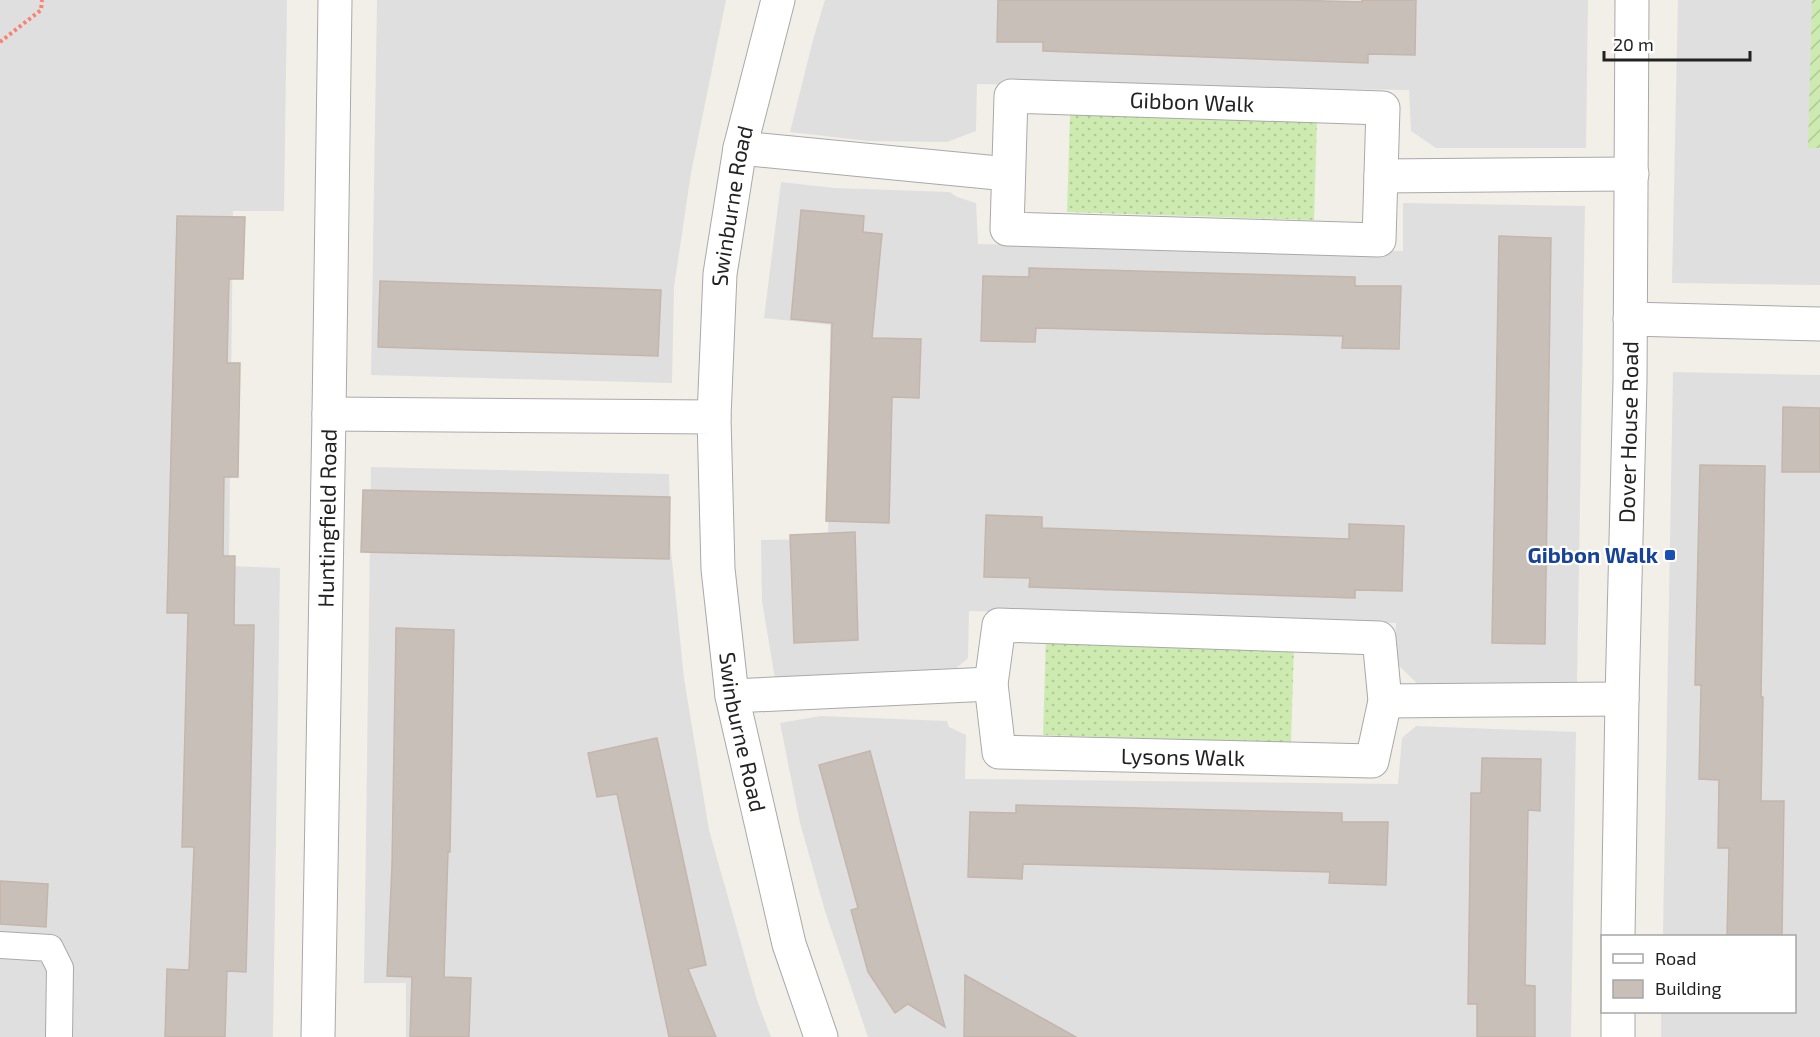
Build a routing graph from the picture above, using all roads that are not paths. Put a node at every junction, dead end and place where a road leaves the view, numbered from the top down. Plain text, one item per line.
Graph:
1 (335, 0) edge
2 (778, 0) edge
3 (1632, 0) edge
4 (740, 148) junction
5 (1008, 174) junction
6 (1632, 174) junction
7 (1382, 176) junction
8 (1630, 319) junction
9 (1820, 324) edge
10 (329, 414) junction
11 (714, 417) junction
12 (991, 684) junction
13 (732, 696) junction
14 (1622, 699) junction
15 (1385, 701) junction
16 (1618, 935) edge
17 (0, 945) edge
18 (1618, 1013) edge
19 (59, 1037) edge
20 (318, 1037) edge
21 (821, 1037) edge
22 (1618, 1037) edge

1 - 10 street, Huntingfield Road
2 - 4 street, Swinburne Road
3 - 6 street, Dover House Road
4 - 5 street
4 - 11 street, Swinburne Road
5 - 7 street, Gibbon Walk
5 - 7 street, Gibbon Walk
6 - 7 street
6 - 8 street, Dover House Road
8 - 9 street
8 - 14 street, Dover House Road
10 - 11 street
10 - 20 street, Huntingfield Road
11 - 13 street, Swinburne Road
12 - 13 street
12 - 15 street, Lysons Walk
12 - 15 street, Lysons Walk
13 - 21 street, Swinburne Road
14 - 15 street
14 - 16 street, Dover House Road
17 - 19 lane
18 - 22 street

